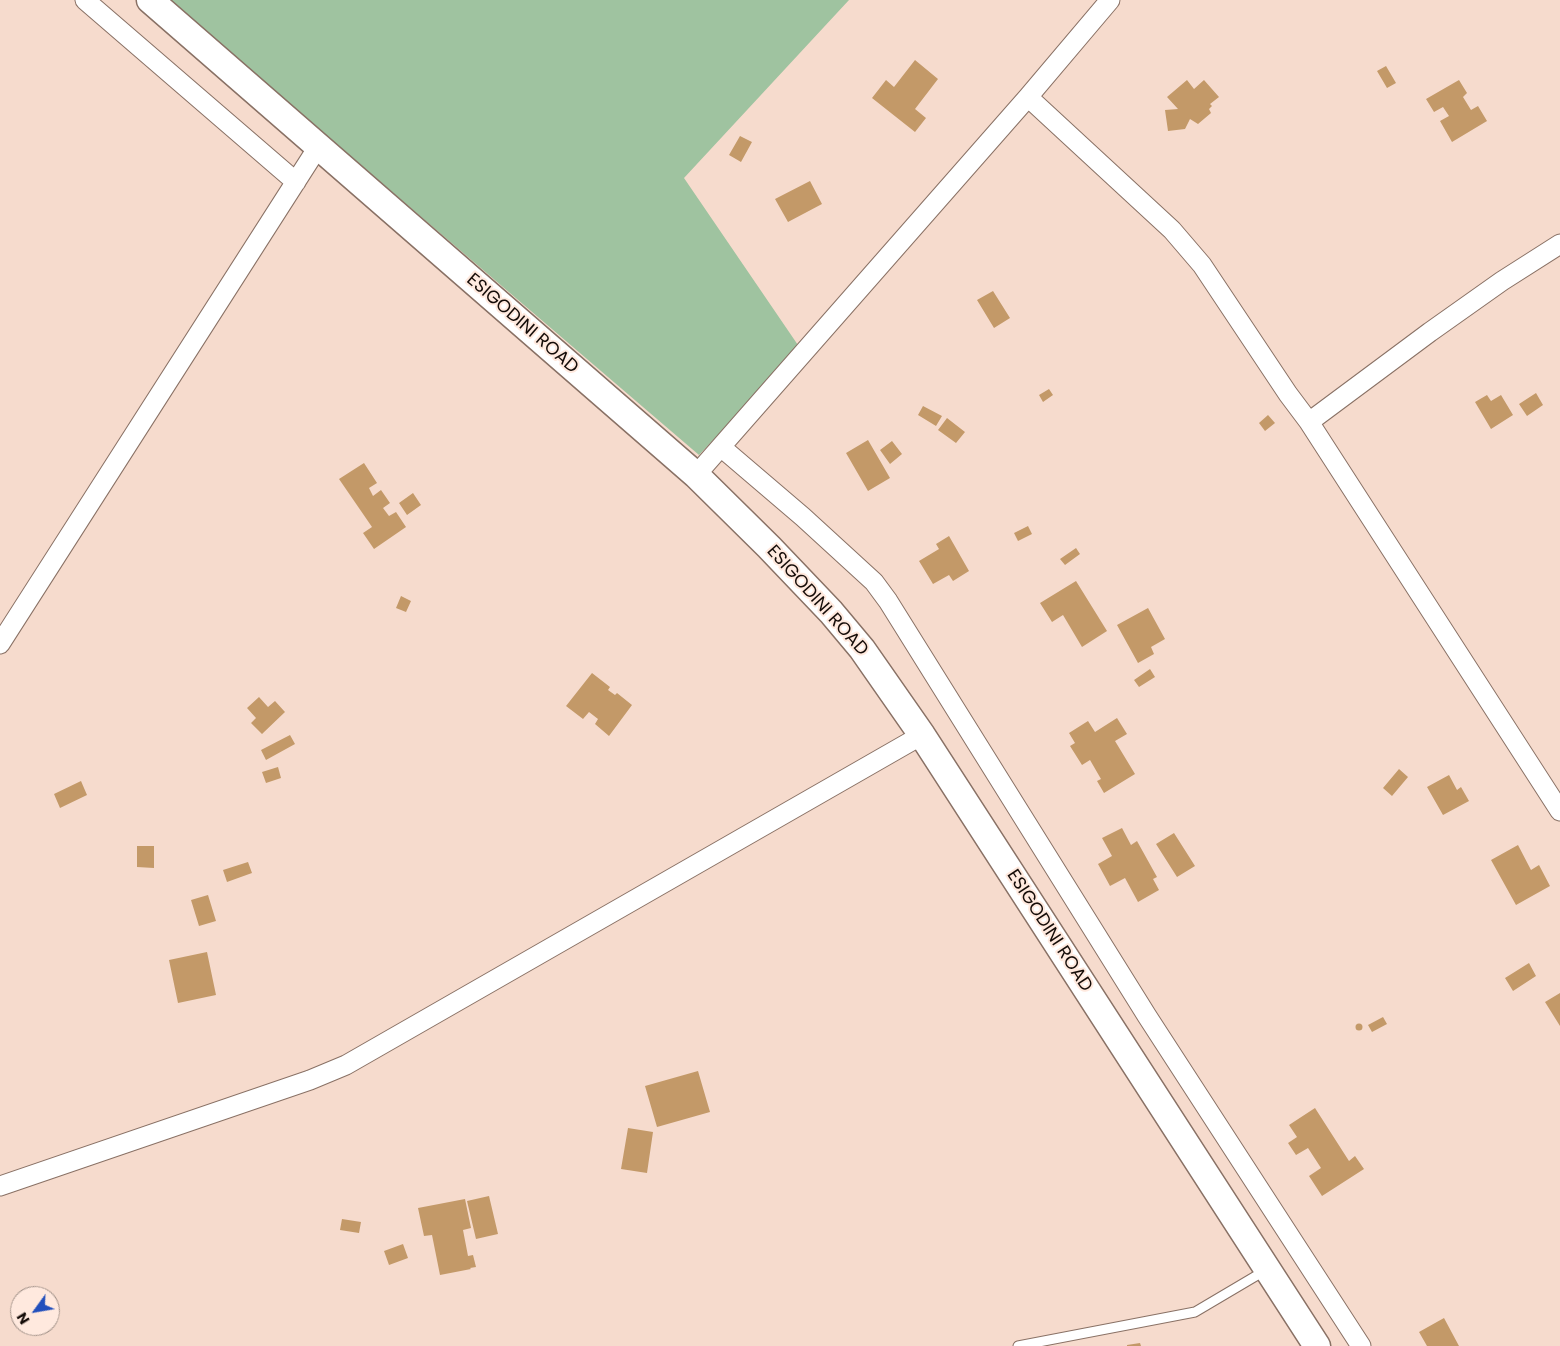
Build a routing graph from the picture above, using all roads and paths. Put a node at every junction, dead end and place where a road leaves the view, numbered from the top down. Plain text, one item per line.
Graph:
1 (85, 0) edge
2 (150, 0) edge
3 (1110, 0) edge
4 (1028, 97) junction
5 (318, 147) junction
6 (296, 182) junction
7 (1560, 244) edge
8 (1309, 422) junction
9 (721, 446) junction
10 (696, 475) junction
11 (0, 644) edge
12 (922, 734) junction
13 (1560, 811) edge
14 (0, 1186) edge
15 (1268, 1269) junction
16 (1018, 1346) edge
17 (1317, 1346) edge
18 (1361, 1346) edge

1 - 6 street
2 - 5 main road, ESIGODINI ROAD
3 - 4 street
4 - 8 street
4 - 9 street
5 - 6 street
5 - 10 main road, ESIGODINI ROAD
6 - 11 street
7 - 8 street
8 - 13 street
9 - 10 street
9 - 18 street
10 - 12 main road, ESIGODINI ROAD
12 - 14 street
12 - 15 main road, ESIGODINI ROAD
15 - 16 lane
15 - 17 main road, ESIGODINI ROAD

